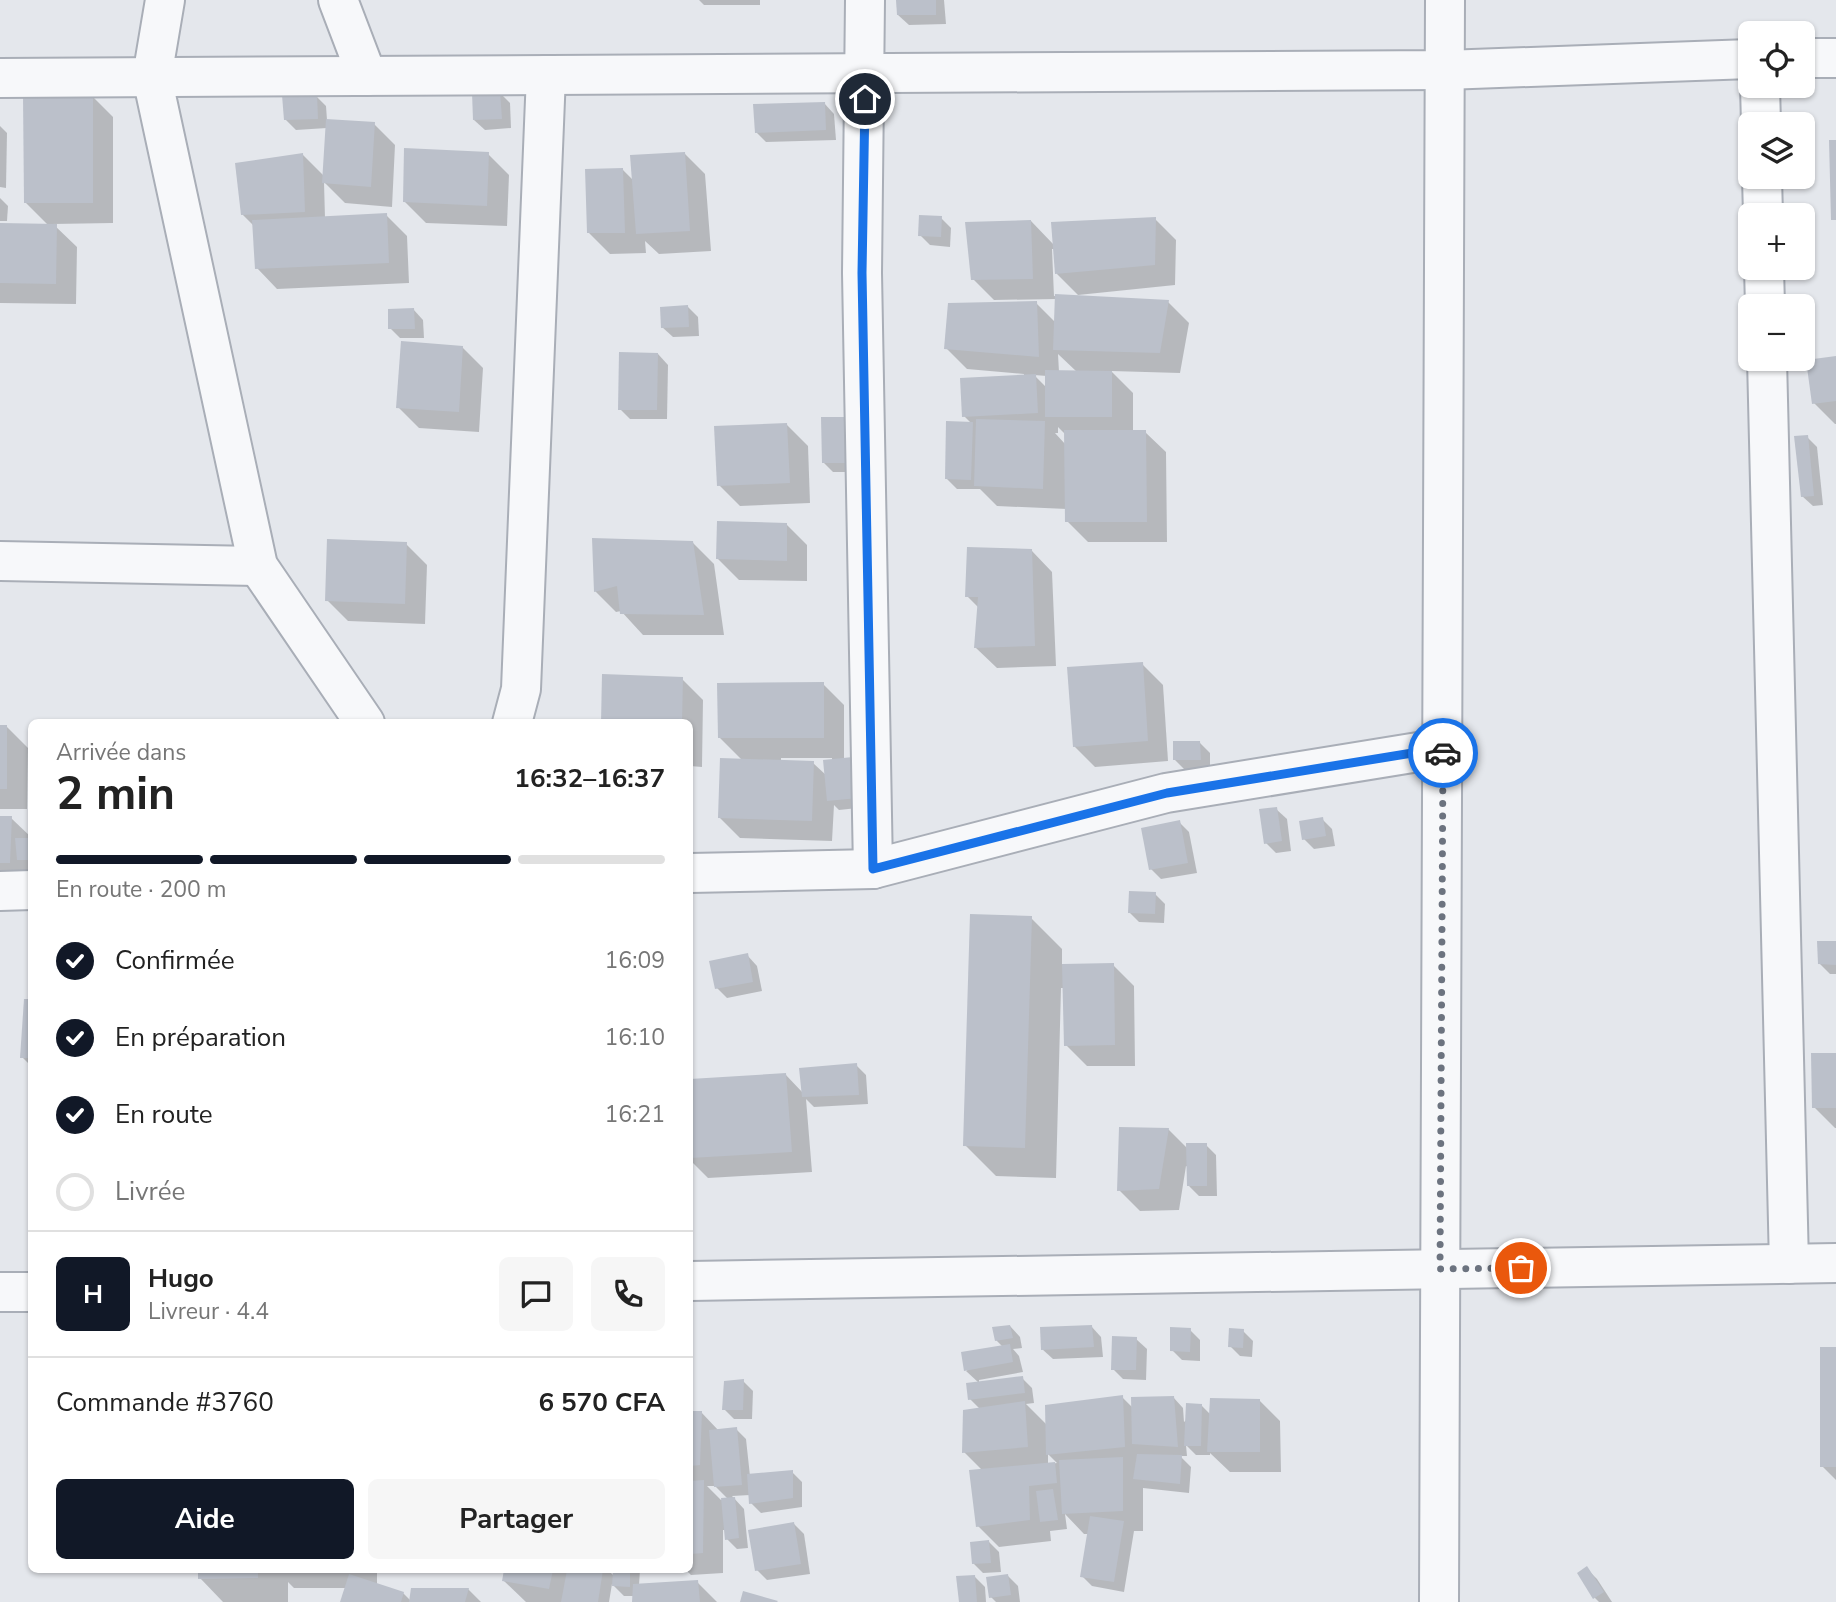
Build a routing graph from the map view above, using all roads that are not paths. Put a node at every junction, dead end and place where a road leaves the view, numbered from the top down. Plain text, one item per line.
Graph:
1 (165, 0) edge
2 (338, 0) edge
3 (865, 0) edge
4 (1445, 0) edge
5 (1815, 58) edge
6 (1836, 58) edge
7 (1738, 59) edge
8 (1445, 70) junction
9 (865, 74) junction
10 (546, 75) junction
11 (367, 76) junction
12 (152, 77) junction
13 (0, 78) edge
14 (1767, 371) edge
15 (0, 561) edge
16 (258, 566) junction
17 (362, 719) edge
18 (513, 719) edge
19 (1443, 748) junction
20 (873, 869) junction
21 (693, 873) edge
22 (28, 890) edge
23 (0, 891) edge
24 (1836, 1263) edge
25 (1789, 1264) junction
26 (1440, 1269) junction
27 (693, 1281) edge
28 (0, 1292) edge
29 (28, 1292) edge
30 (1438, 1602) edge

1 - 12 street
2 - 11 street
3 - 9 street
4 - 8 street
5 - 6 street
7 - 8 street
8 - 9 street
8 - 19 street
9 - 10 street
9 - 20 street
10 - 11 street
10 - 18 street
11 - 12 street
12 - 13 street
12 - 16 street
14 - 25 street
15 - 16 street
16 - 17 street
19 - 20 street
19 - 26 street
20 - 21 street
22 - 23 street
24 - 25 street
25 - 26 street
26 - 27 street
26 - 30 street
28 - 29 street

